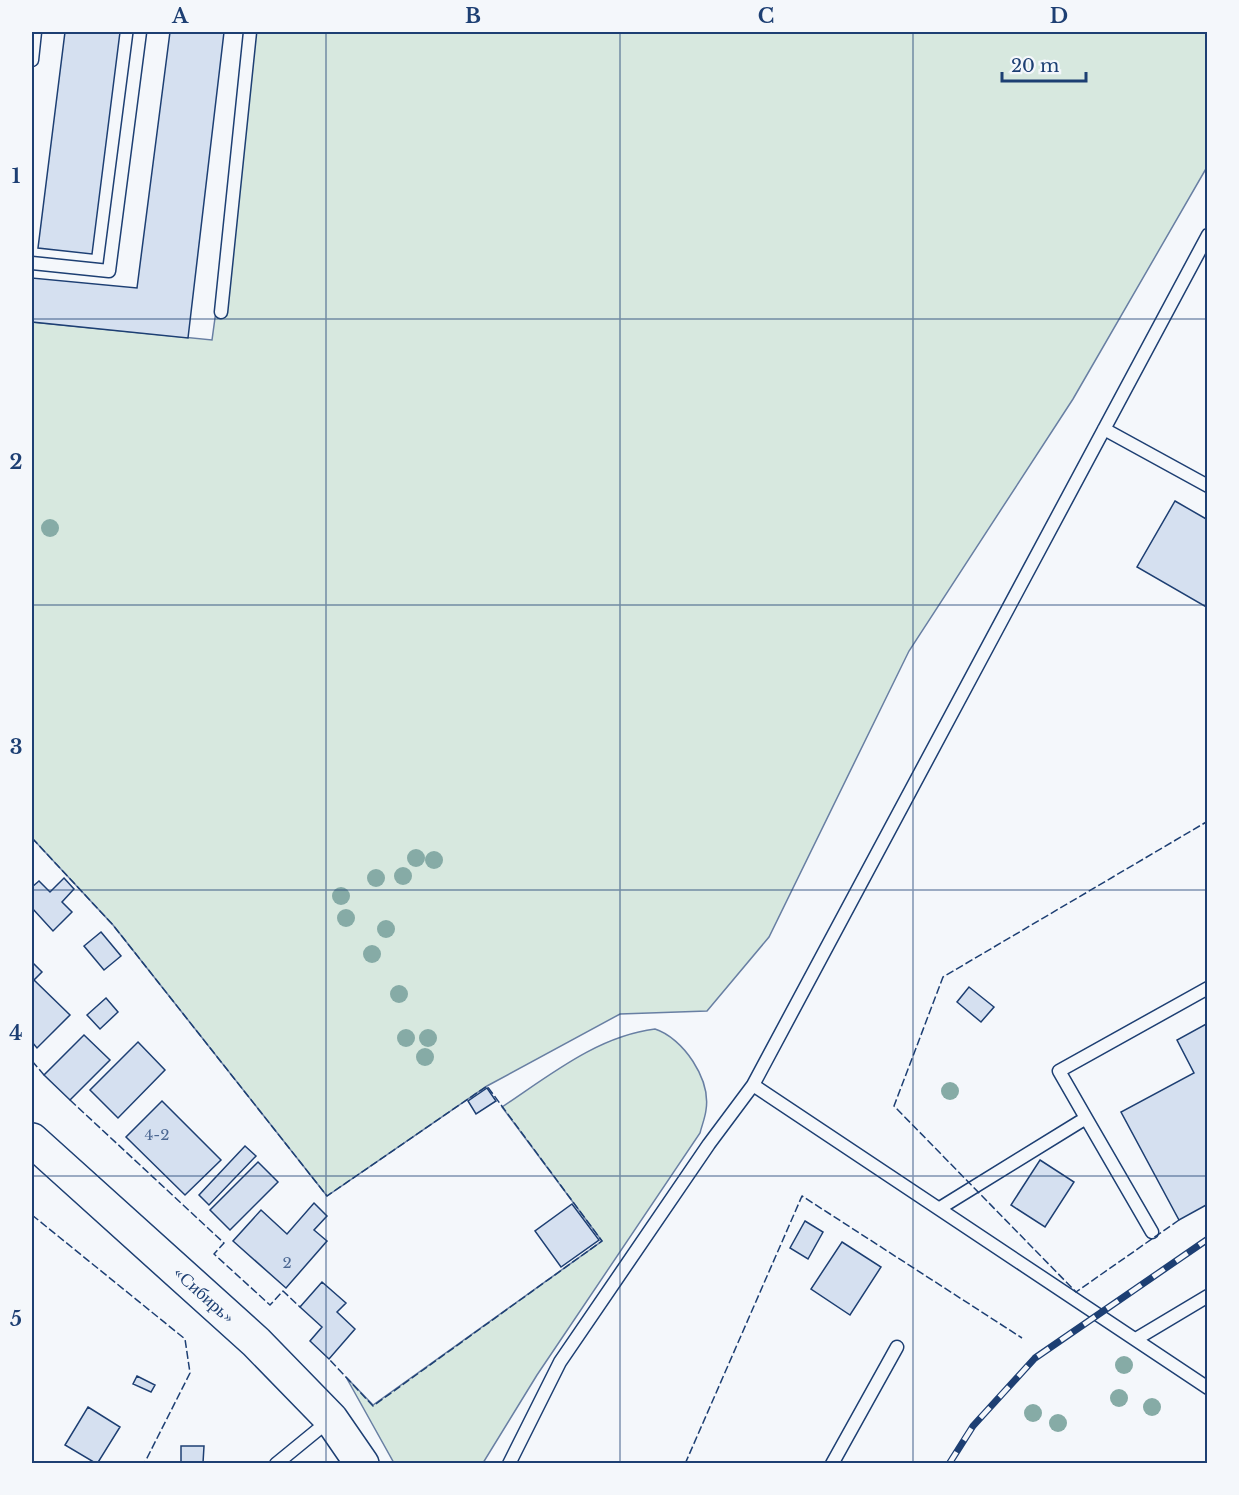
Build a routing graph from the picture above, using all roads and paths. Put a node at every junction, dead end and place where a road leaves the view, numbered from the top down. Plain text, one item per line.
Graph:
1 (35, 32) edge
2 (140, 32) edge
3 (250, 32) edge
4 (32, 60) edge
5 (1208, 235) edge
6 (32, 263) edge
7 (221, 312) dead end
8 (1104, 429) junction
9 (1208, 486) edge
10 (1208, 988) edge
11 (753, 1085) junction
12 (1086, 1118) junction
13 (32, 1140) edge
14 (940, 1208) junction
15 (1152, 1232) dead end
16 (1208, 1296) edge
17 (1136, 1340) junction
18 (897, 1347) dead end
19 (1208, 1388) edge
20 (331, 1419) junction
21 (276, 1464) edge
22 (362, 1464) edge
23 (509, 1464) edge
24 (832, 1464) edge

1 - 4 lane
2 - 6 lane
3 - 7 lane
5 - 8 lane
8 - 9 lane
8 - 11 lane
10 - 12 lane
11 - 14 lane
11 - 23 lane
12 - 14 lane
12 - 15 lane
13 - 20 highway, «Сибирь»
14 - 17 lane
16 - 17 lane
17 - 19 lane
18 - 24 lane
20 - 21 lane
20 - 22 highway, «Сибирь»

